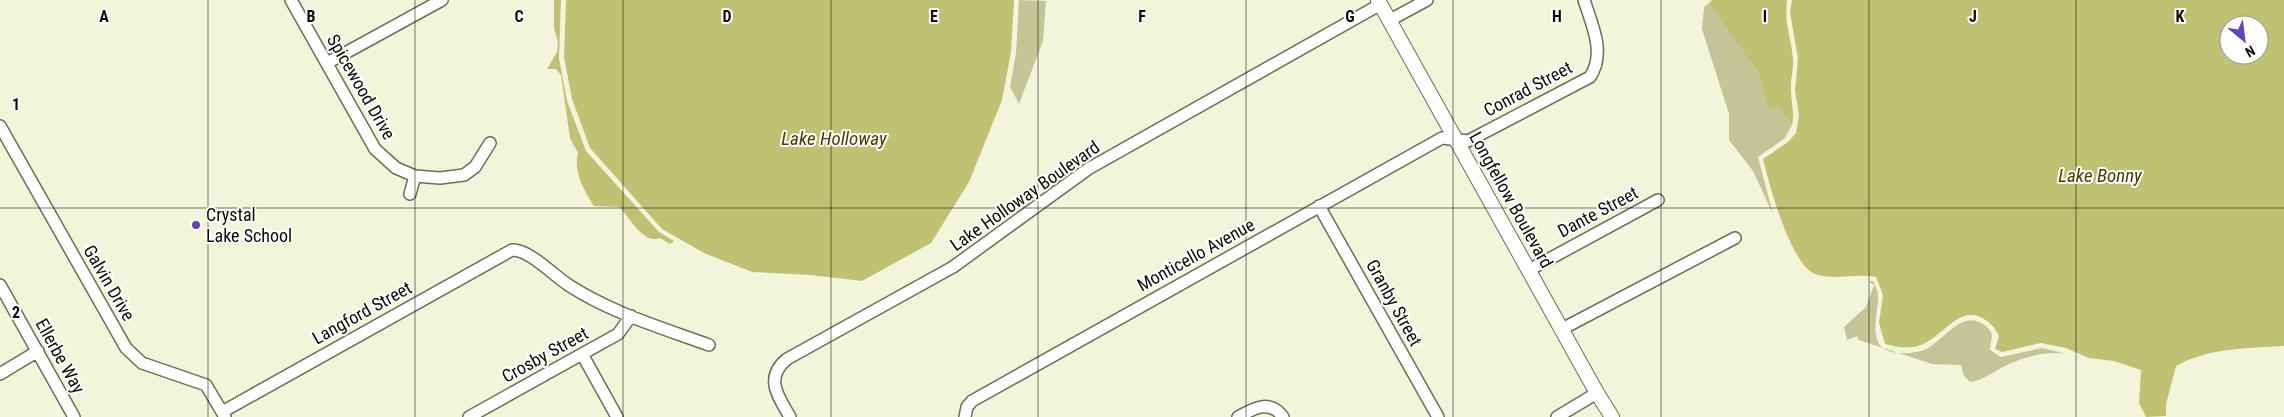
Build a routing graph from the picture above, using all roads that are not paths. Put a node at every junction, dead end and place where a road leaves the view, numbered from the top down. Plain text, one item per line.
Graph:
1 (291, 0) edge
2 (1427, 0) edge
3 (1584, 0) edge
4 (434, 2) edge
5 (1380, 2) edge
6 (1390, 20) junction
7 (327, 64) junction
8 (0, 126) edge
9 (1456, 140) junction
10 (490, 143) dead end
11 (415, 176) junction
12 (410, 194) dead end
13 (1658, 200) dead end
14 (1320, 206) junction
15 (1734, 238) dead end
16 (1529, 270) junction
17 (0, 285) edge
18 (631, 316) junction
19 (1562, 329) junction
20 (708, 345) dead end
21 (38, 351) junction
22 (582, 354) junction
23 (0, 374) edge
24 (1597, 393) junction
25 (223, 415) edge
26 (74, 417) edge
27 (469, 417) edge
28 (617, 417) edge
29 (790, 417) edge
30 (965, 417) edge
31 (1238, 417) edge
32 (1283, 417) edge
33 (1438, 417) edge
34 (1557, 417) edge
35 (1612, 417) edge

1 - 7 street, Spicewood Drive
2 - 6 street
3 - 9 street, Conrad Street
4 - 7 street
5 - 6 street, Longfellow Boulevard
5 - 29 street, Lake Holloway Boulevard
6 - 9 street, Longfellow Boulevard
7 - 11 street, Spicewood Drive
8 - 25 street, Galvin Drive
9 - 14 street, Monticello Avenue
9 - 16 street, Longfellow Boulevard
10 - 11 street, Spicewood Drive
11 - 12 street
13 - 16 street, Dante Street
14 - 30 street, Monticello Avenue
14 - 33 street, Granby Street
15 - 19 street
16 - 19 street, Longfellow Boulevard
17 - 21 street, Ellerbe Way
18 - 20 street
18 - 22 street, Crosby Street
18 - 25 street, Langford Street
19 - 24 street, Longfellow Boulevard
21 - 23 street
21 - 26 street, Ellerbe Way
22 - 27 street, Crosby Street
22 - 28 street
24 - 34 street
24 - 35 street, Longfellow Boulevard
31 - 32 street

